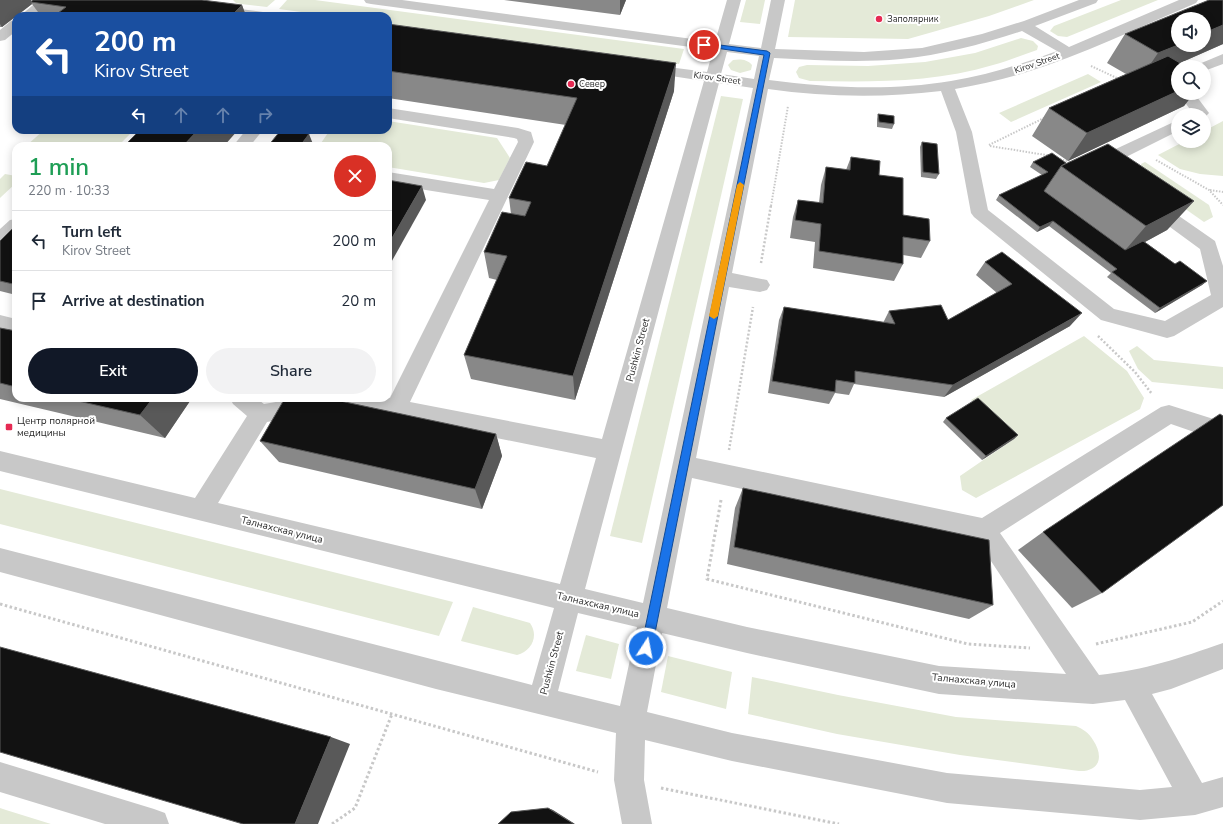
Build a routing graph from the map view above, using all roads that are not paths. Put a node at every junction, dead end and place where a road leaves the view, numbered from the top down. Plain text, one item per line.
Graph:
1 (48, 0) edge
2 (371, 0) edge
3 (734, 0) edge
4 (778, 0) edge
5 (1091, 0) edge
6 (1191, 0) edge
7 (213, 6) edge
8 (32, 12) edge
9 (243, 12) edge
10 (1024, 26) junction
11 (12, 27) edge
12 (0, 36) edge
13 (721, 47) junction
14 (1068, 52) junction
15 (767, 53) junction
16 (1223, 58) edge
17 (1211, 64) edge
18 (629, 66) edge
19 (713, 77) junction
20 (761, 84) junction
21 (946, 86) junction
22 (392, 114) edge
23 (1171, 128) edge
24 (252, 134) edge
25 (244, 142) edge
26 (1108, 174) edge
27 (392, 179) edge
28 (1134, 192) edge
29 (500, 196) junction
30 (12, 229) edge
31 (0, 240) edge
32 (721, 279) junction
33 (759, 284) road end
34 (0, 323) edge
35 (12, 326) edge
36 (246, 402) edge
37 (330, 402) edge
38 (363, 402) edge
39 (396, 408) junction
40 (260, 414) junction
41 (1223, 432) edge
42 (610, 451) junction
43 (0, 461) edge
44 (683, 466) junction
45 (201, 510) junction
46 (984, 530) junction
47 (0, 560) edge
48 (570, 599) junction
49 (652, 618) junction
50 (1223, 656) edge
51 (1132, 685) junction
52 (1093, 690) junction
53 (541, 701) junction
54 (631, 723) junction
55 (0, 777) edge
56 (1223, 792) edge
57 (1195, 800) junction
58 (154, 824) edge
59 (637, 824) edge

1 - 8 street
2 - 13 street
3 - 13 street, Pushkin Street
4 - 15 street
5 - 10 street
6 - 14 street, Kirov Street
7 - 9 street
10 - 14 street, Kirov Street
10 - 15 street
11 - 12 street
13 - 15 street
13 - 19 street, Pushkin Street
14 - 21 street, Kirov Street
15 - 20 street
16 - 17 street
18 - 19 street, Kirov Street
19 - 20 street, Kirov Street
19 - 42 street, Pushkin Street
20 - 21 street, Kirov Street
20 - 32 street
21 - 28 street
22 - 29 street
23 - 26 street
24 - 25 street
27 - 29 street
29 - 39 street
30 - 31 street
32 - 33 street
32 - 44 street
34 - 35 street
36 - 40 street
37 - 40 street
38 - 39 street
39 - 42 street
40 - 45 street
41 - 46 street
42 - 48 street, Pushkin Street
43 - 45 street, Талнахская улица
44 - 46 street
44 - 49 street
45 - 48 street, Талнахская улица
46 - 52 street
47 - 53 street
48 - 49 street, Талнахская улица
48 - 53 street, Pushkin Street
49 - 52 street, Талнахская улица
49 - 54 street
50 - 51 street, Талнахская улица
51 - 52 street, Талнахская улица
51 - 57 street
53 - 54 street
54 - 57 street
54 - 59 street
55 - 58 street
56 - 57 street

